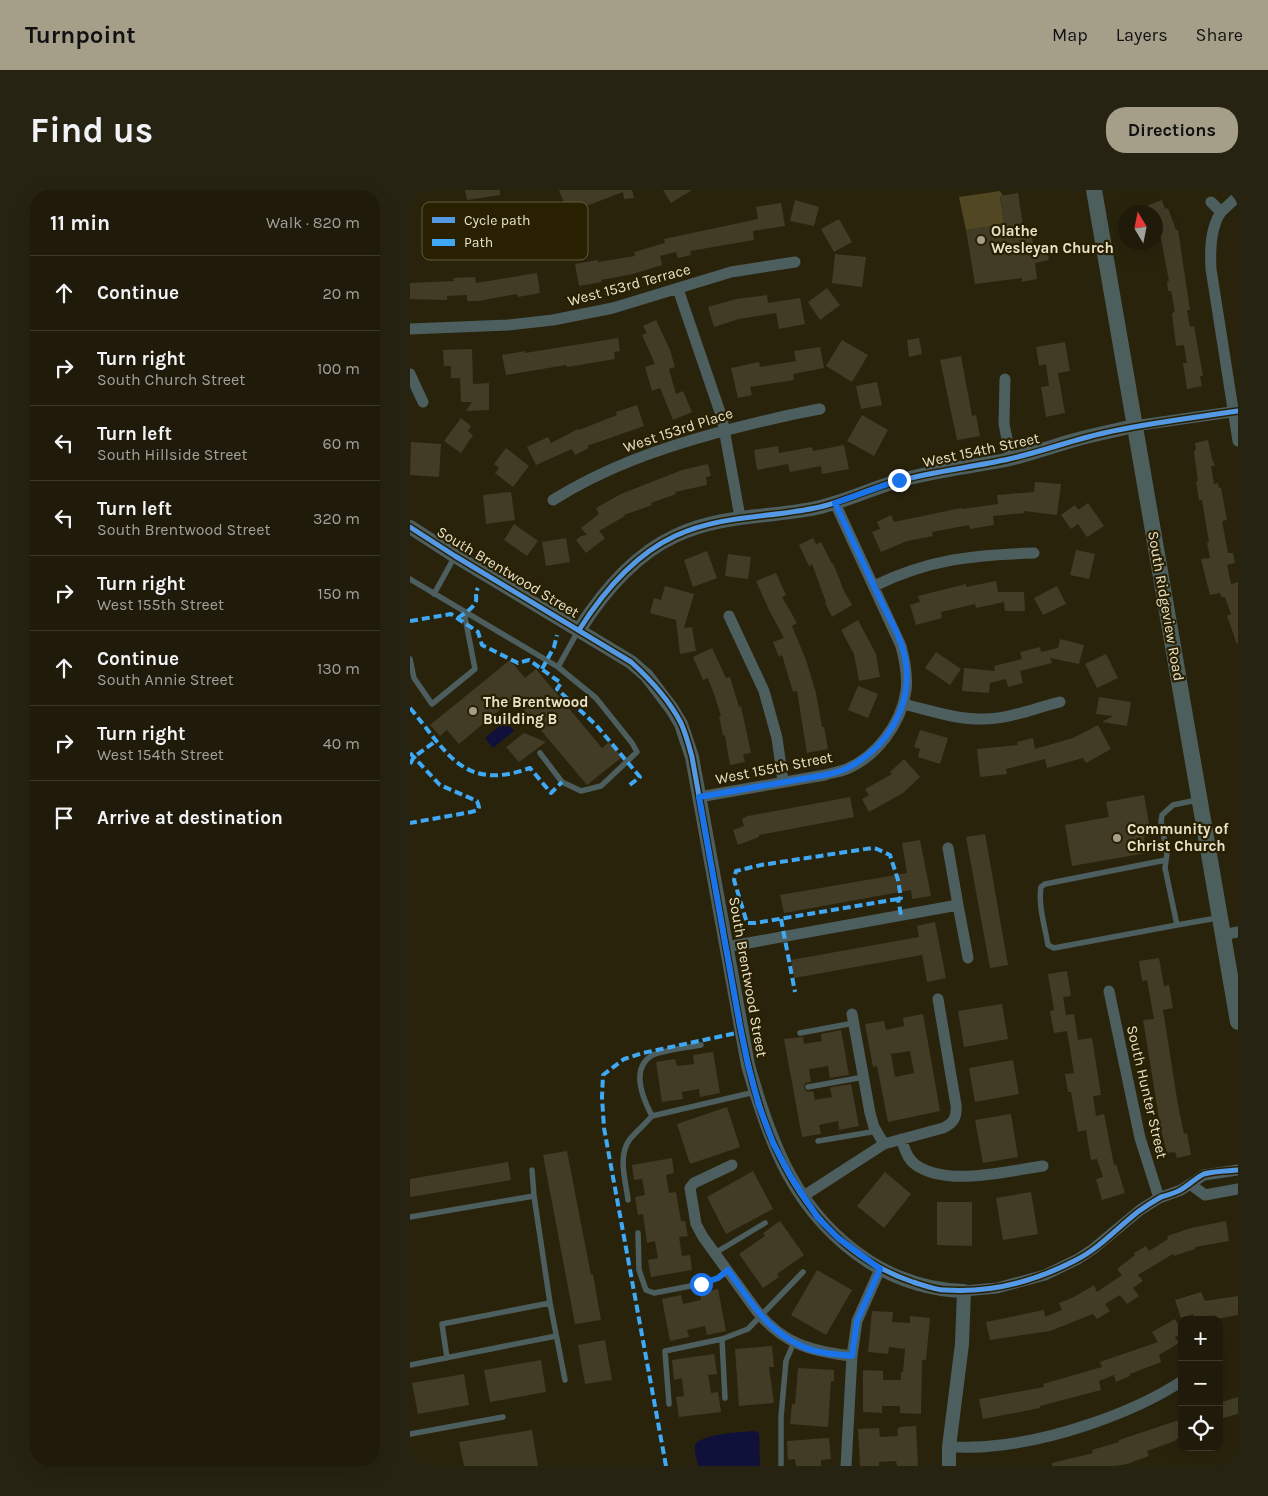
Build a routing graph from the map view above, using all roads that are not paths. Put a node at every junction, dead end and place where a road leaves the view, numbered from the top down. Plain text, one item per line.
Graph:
1 (1094, 190) edge
2 (1238, 196) edge
3 (1211, 202) dead end
4 (1221, 212) junction
5 (795, 262) dead end
6 (678, 289) junction
7 (410, 329) edge
8 (410, 374) edge
9 (1005, 379) dead end
10 (423, 402) dead end
11 (820, 409) dead end
12 (1236, 411) edge
13 (1134, 426) junction
14 (725, 430) junction
15 (1238, 441) edge
16 (1011, 459) junction
17 (553, 500) dead end
18 (835, 503) junction
19 (740, 517) junction
20 (410, 527) edge
21 (1034, 553) dead end
22 (455, 556) junction
23 (410, 579) edge
24 (874, 586) junction
25 (434, 594) junction
26 (464, 612) junction
27 (729, 616) dead end
28 (580, 630) junction
29 (410, 659) edge
30 (558, 667) junction
31 (1060, 702) dead end
32 (903, 704) junction
33 (540, 753) dead end
34 (783, 781) junction
35 (699, 797) junction
36 (1199, 800) junction
37 (948, 848) dead end
38 (1166, 860) junction
39 (958, 905) junction
40 (1220, 918) junction
41 (1177, 925) junction
42 (1230, 933) edge
43 (726, 947) junction
44 (968, 958) dead end
45 (1109, 991) dead end
46 (938, 999) dead end
47 (853, 1019) joint
48 (1238, 1022) edge
49 (800, 1033) dead end
50 (700, 1045) dead end
51 (864, 1077) junction
52 (808, 1087) dead end
53 (755, 1092) junction
54 (652, 1116) junction
55 (877, 1131) junction
56 (901, 1139) junction
57 (818, 1142) dead end
58 (884, 1144) junction
59 (732, 1165) dead end
60 (1043, 1166) dead end
61 (532, 1170) dead end
62 (1238, 1170) edge
63 (1190, 1184) junction
64 (1238, 1189) edge
65 (534, 1196) junction
66 (802, 1197) junction
67 (1159, 1198) junction
68 (628, 1200) dead end
69 (410, 1217) edge
70 (765, 1222) dead end
71 (638, 1233) dead end
72 (715, 1253) junction
73 (880, 1269) junction
74 (803, 1272) dead end
75 (730, 1274) junction
76 (964, 1291) junction
77 (550, 1303) junction
78 (761, 1316) junction
79 (556, 1336) junction
80 (722, 1339) junction
81 (794, 1342) junction
82 (852, 1356) junction
83 (447, 1358) junction
84 (410, 1365) edge
85 (565, 1380) dead end
86 (1178, 1383) edge
87 (725, 1398) dead end
88 (669, 1404) dead end
89 (503, 1417) dead end
90 (410, 1434) edge
91 (949, 1447) junction
92 (781, 1466) edge
93 (846, 1466) edge
94 (949, 1466) edge

1 - 13 main road, South Ridgeview Road
2 - 4 street
3 - 4 street
4 - 12 street
5 - 6 street, West 153rd Terrace
6 - 7 street, West 153rd Terrace
6 - 14 street
8 - 10 street
9 - 16 street, West 154th Street
11 - 14 street, West 153rd Place
12 - 13 street
12 - 15 street
13 - 16 street, West 154th Street
13 - 36 main road, South Ridgeview Road
14 - 17 street, West 153rd Place
14 - 19 street
16 - 18 street, West 154th Street
18 - 19 street, West 154th Street
18 - 24 street, West 155th Street
19 - 28 street, West 154th Street
20 - 22 street, South Brentwood Street
21 - 24 street
22 - 25 lane
22 - 28 street, South Brentwood Street
23 - 25 lane
24 - 32 street, West 155th Street
25 - 26 lane
26 - 29 lane
26 - 30 lane
27 - 34 street
28 - 30 lane
28 - 35 street, South Brentwood Street
30 - 33 lane
31 - 32 street
32 - 34 street, West 155th Street
34 - 35 street, West 155th Street
35 - 43 street, South Brentwood Street
36 - 38 lane
36 - 40 main road, South Ridgeview Road
37 - 39 street
38 - 41 lane
38 - 41 lane
39 - 43 street
39 - 44 street
40 - 41 lane
40 - 42 main road, South Ridgeview Road
42 - 48 main road, South Ridgeview Road
43 - 53 street, South Brentwood Street
45 - 67 street, South Hunter Street
46 - 56 street
47 - 49 lane
47 - 51 street
50 - 54 lane
51 - 52 lane
51 - 55 street
53 - 54 lane
53 - 66 street, South Brentwood Street
54 - 68 lane
55 - 57 lane
55 - 58 street
56 - 58 street
56 - 60 street
58 - 66 street
59 - 72 street
61 - 65 lane
62 - 63 street
63 - 64 street
63 - 67 street
65 - 69 lane
65 - 77 lane
66 - 73 street, South Brentwood Street
67 - 76 street
70 - 72 lane
71 - 75 lane
72 - 75 street
73 - 76 street, South Brentwood Street
73 - 82 street
74 - 78 lane
75 - 78 street
76 - 91 street
77 - 79 lane
77 - 83 lane
78 - 80 lane
78 - 81 street
79 - 83 lane
79 - 85 lane
80 - 87 lane
80 - 88 lane
81 - 82 street
81 - 92 lane
82 - 93 street
83 - 84 lane
86 - 91 street
89 - 90 lane
91 - 94 street

